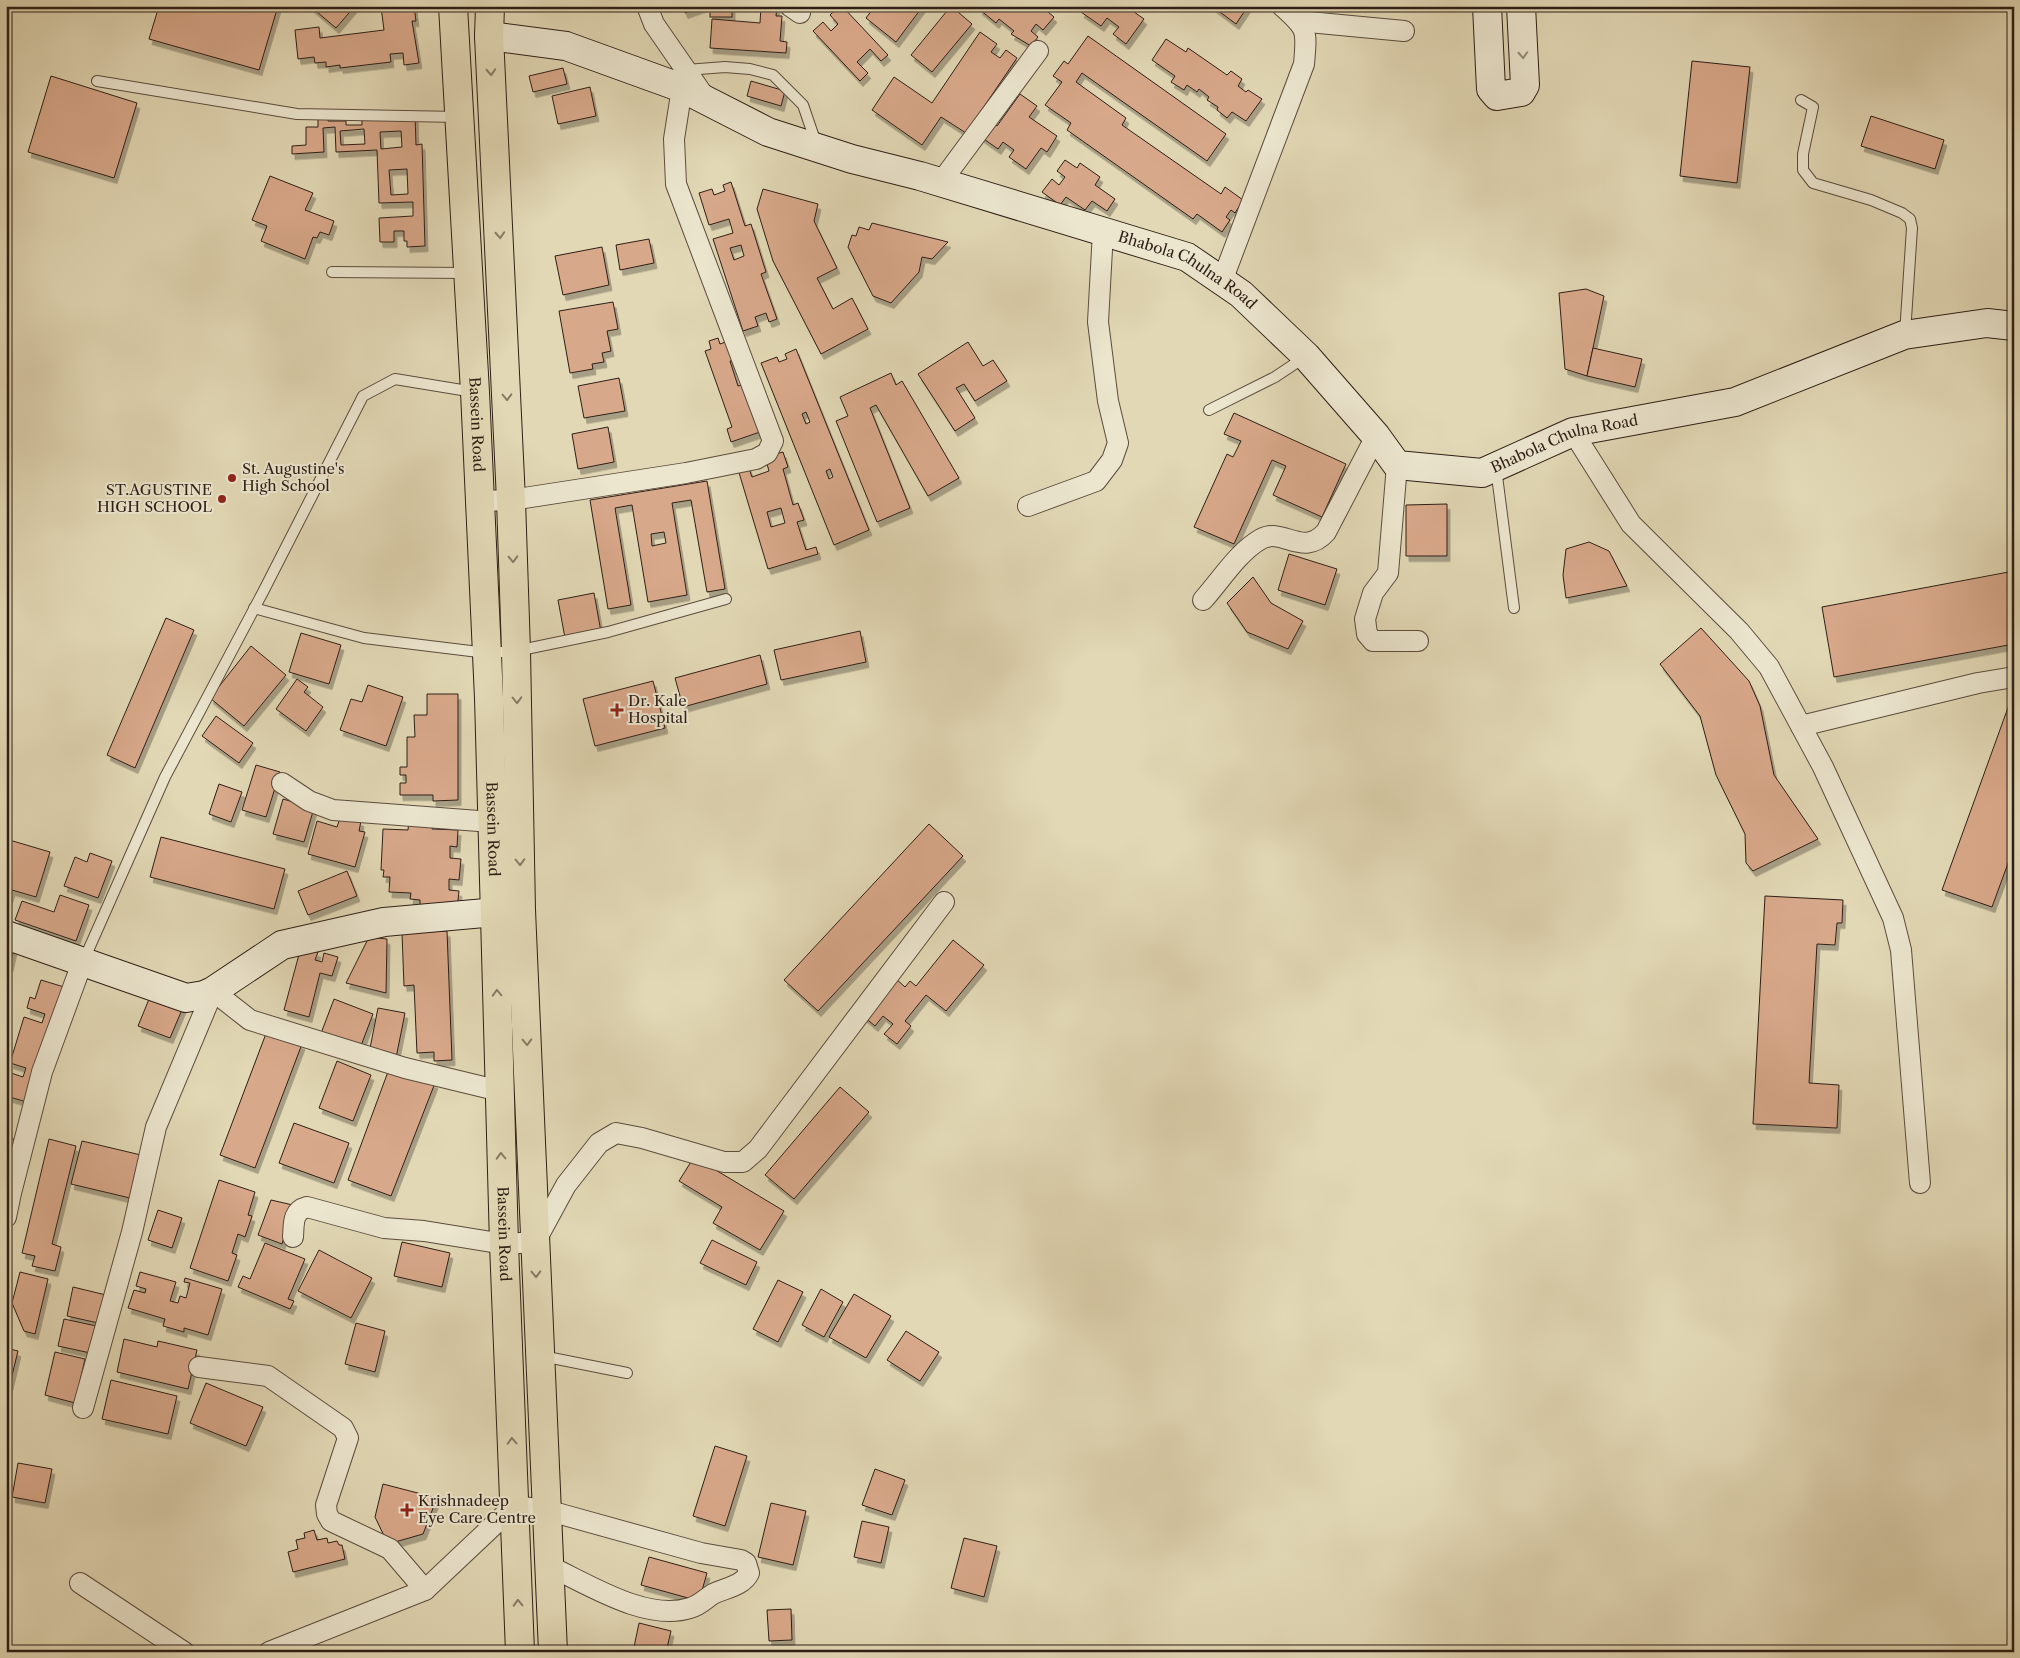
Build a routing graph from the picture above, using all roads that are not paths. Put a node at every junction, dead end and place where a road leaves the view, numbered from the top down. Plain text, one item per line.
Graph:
1 (453, 6) edge
2 (490, 6) edge
3 (647, 6) edge
4 (1282, 6) edge
5 (1487, 17) edge
6 (1522, 17) edge
7 (1298, 21) junction
8 (1404, 31) dead end
9 (489, 36) junction
10 (1038, 51) dead end
11 (684, 79) junction
12 (97, 81) dead end
13 (1801, 100) dead end
14 (460, 117) junction
15 (818, 146) junction
16 (941, 182) junction
17 (1103, 231) junction
18 (332, 272) dead end
19 (468, 273) junction
20 (1222, 281) junction
21 (2014, 326) edge
22 (1904, 335) junction
23 (1306, 356) junction
24 (475, 392) junction
25 (1209, 410) dead end
26 (1573, 432) junction
27 (1376, 436) junction
28 (1397, 465) junction
29 (1496, 466) junction
30 (511, 500) junction
31 (480, 501) junction
32 (1028, 506) dead end
33 (726, 599) dead end
34 (1203, 600) dead end
35 (254, 608) junction
36 (1514, 608) dead end
37 (1418, 641) dead end
38 (516, 651) junction
39 (487, 653) junction
40 (2014, 677) edge
41 (1801, 726) junction
42 (282, 783) dead end
43 (492, 822) junction
44 (944, 902) dead end
45 (521, 910) junction
46 (494, 913) junction
47 (6, 934) edge
48 (82, 963) junction
49 (214, 991) junction
50 (500, 1090) junction
51 (1920, 1183) dead end
52 (6, 1217) edge
53 (294, 1237) dead end
54 (535, 1242) junction
55 (504, 1244) junction
56 (540, 1356) junction
57 (199, 1367) dead end
58 (627, 1373) dead end
59 (83, 1408) dead end
60 (514, 1506) junction
61 (546, 1510) junction
62 (549, 1566) junction
63 (80, 1583) dead end
64 (424, 1590) junction
65 (184, 1652) edge
66 (269, 1652) edge
67 (520, 1652) edge
68 (553, 1652) edge

1 - 14 main road, Bassein Road
2 - 9 main road, Bassein Road
3 - 11 street
4 - 7 street
5 - 6 street
6 -> 5 street
7 - 8 street
7 - 20 street
9 - 11 street, Bhabola Chulna Road
9 -> 30 main road, Bassein Road
10 - 16 street
11 - 15 street, Bhabola Chulna Road
11 - 15 lane
11 - 30 street
12 - 14 lane
13 - 22 lane
14 - 19 main road, Bassein Road
15 - 16 street, Bhabola Chulna Road
16 - 17 street, Bhabola Chulna Road
17 - 20 street, Bhabola Chulna Road
17 - 32 street
18 - 19 lane
19 - 24 main road, Bassein Road
20 - 23 street, Bhabola Chulna Road
21 - 22 street, Bhabola Chulna Road
22 - 26 street, Bhabola Chulna Road
23 - 25 lane
23 - 27 street, Bhabola Chulna Road
24 - 31 main road, Bassein Road
24 - 35 lane
26 - 29 street, Bhabola Chulna Road
26 - 41 street
27 - 28 street, Bhabola Chulna Road
27 - 34 street
28 - 29 street, Bhabola Chulna Road
28 - 37 street
29 - 36 lane
30 - 31 street
30 -> 38 main road, Bassein Road
31 - 39 main road, Bassein Road
33 - 38 lane
35 - 39 lane
35 - 48 lane
38 - 39 lane
38 -> 45 main road, Bassein Road
39 - 43 main road, Bassein Road
40 - 41 street
41 - 51 street
42 - 43 street
43 - 46 main road, Bassein Road
44 - 54 street
45 - 46 street
45 -> 54 main road, Bassein Road
46 - 49 street
50 -> 46 main road, Bassein Road
47 - 48 street
48 - 49 street
48 - 52 street
49 - 50 street
49 - 59 street
55 -> 50 main road, Bassein Road
53 - 55 street
54 - 55 street
54 -> 56 main road, Bassein Road
60 -> 55 main road, Bassein Road
56 - 58 lane
56 - 61 main road, Bassein Road
57 - 64 street
60 - 61 street
60 - 64 street
67 -> 60 main road, Bassein Road
61 - 62 main road, Bassein Road
61 - 62 street
62 - 68 main road, Bassein Road
63 - 65 street
64 - 66 street

